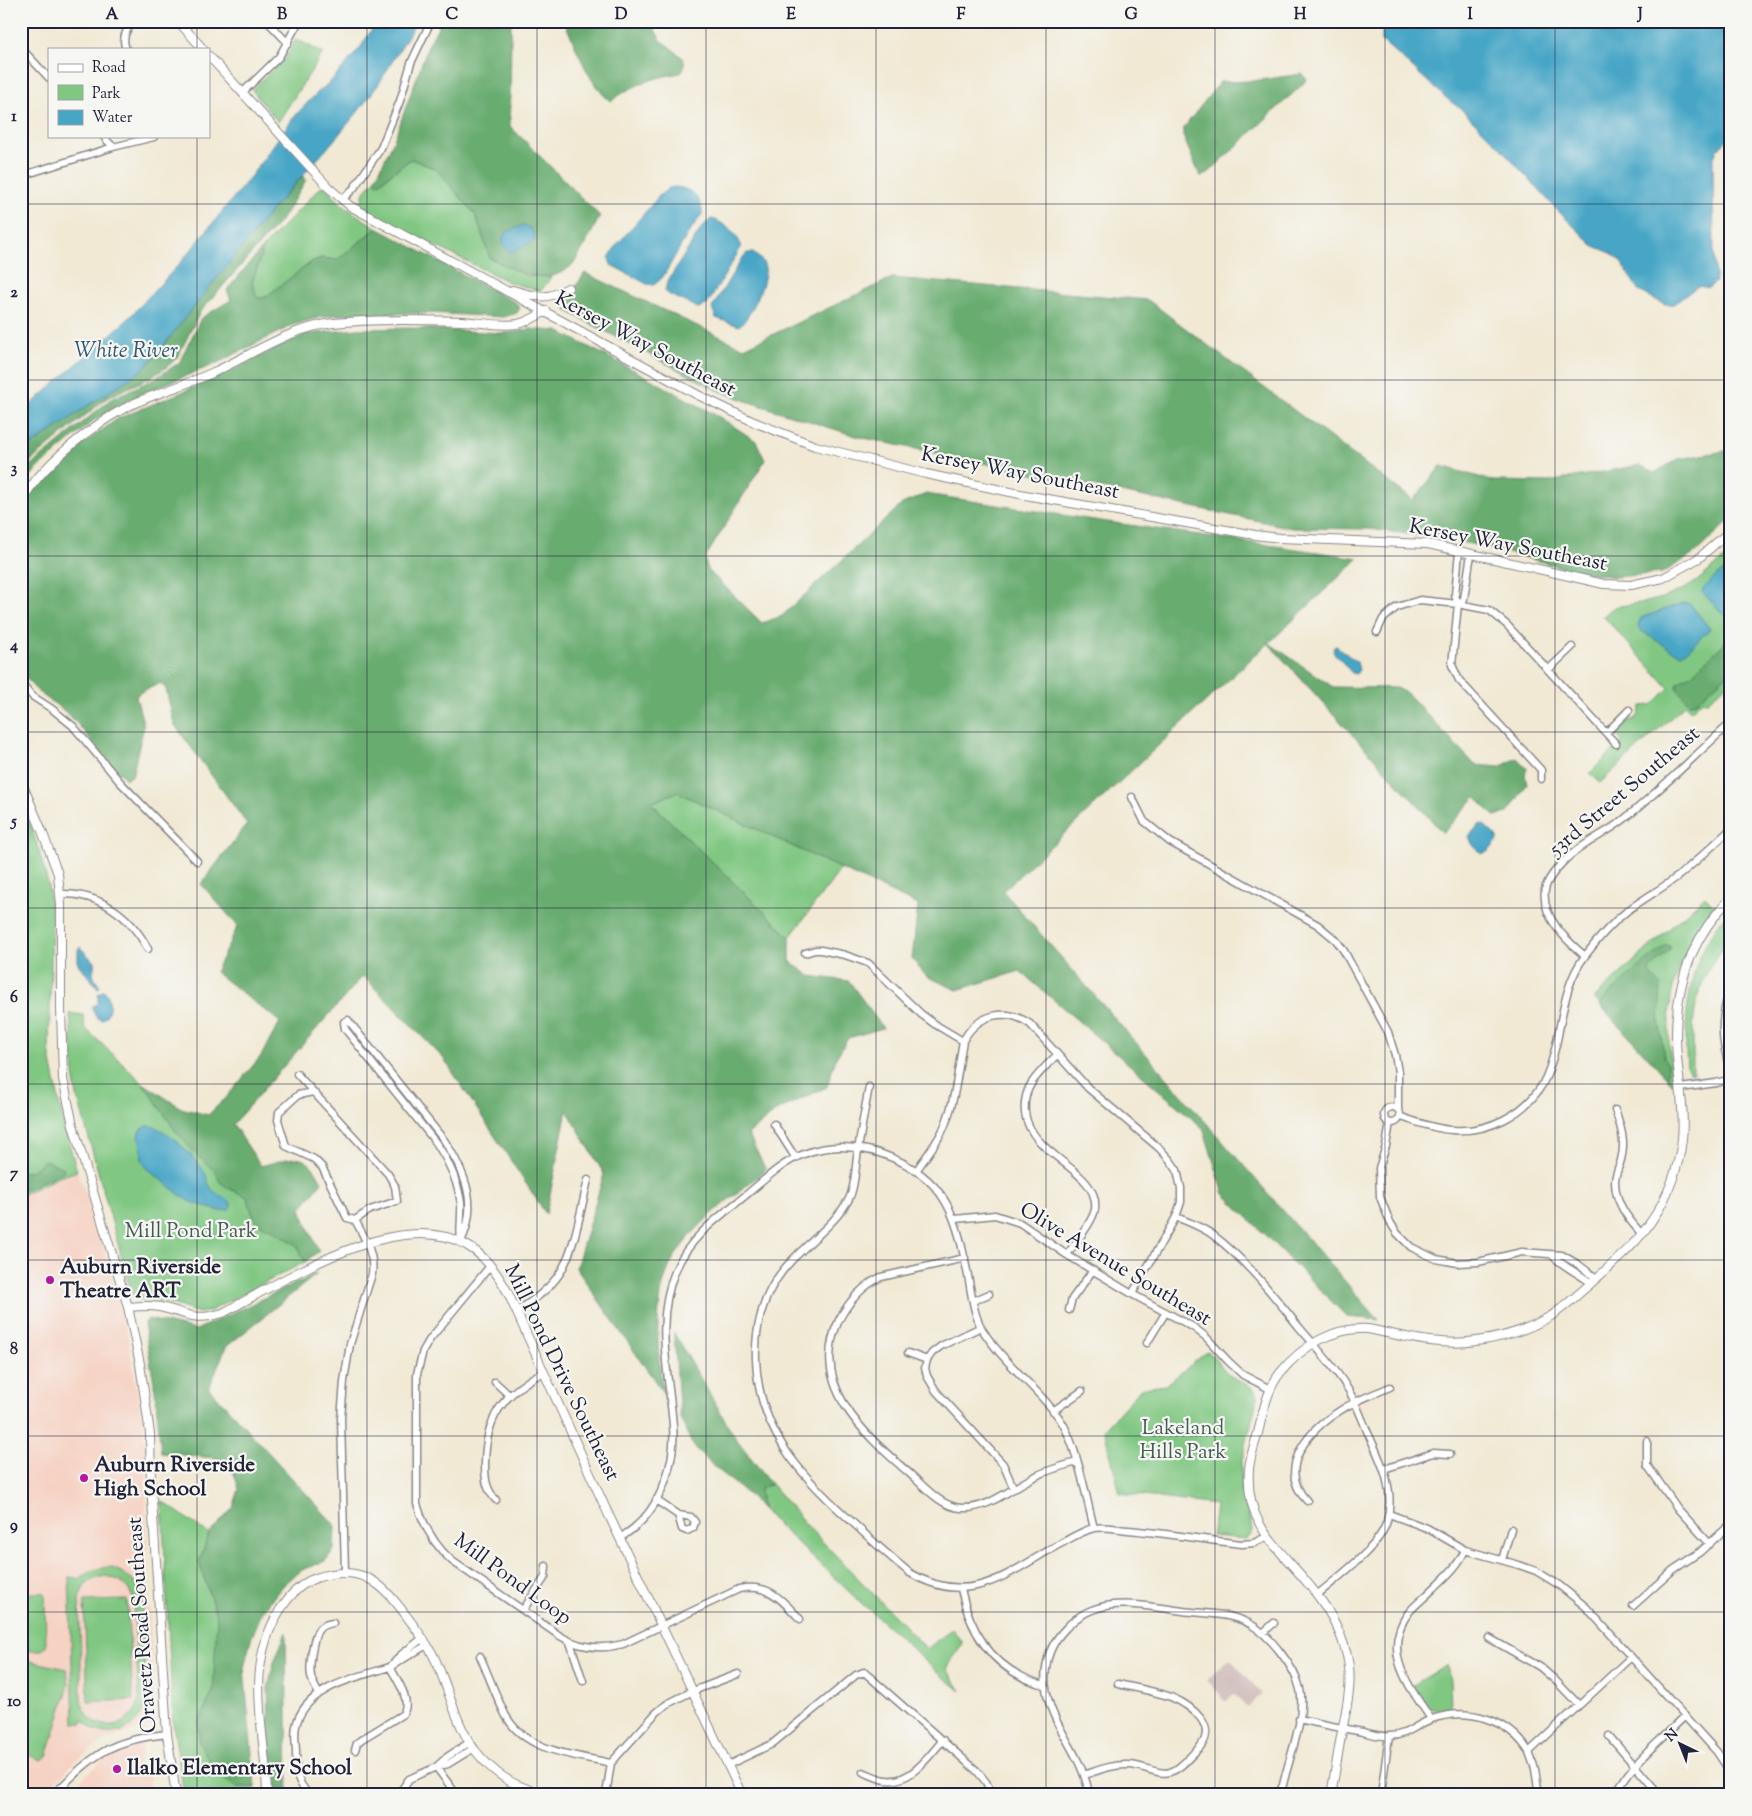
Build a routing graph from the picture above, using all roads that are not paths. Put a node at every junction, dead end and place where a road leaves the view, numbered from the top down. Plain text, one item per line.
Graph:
1 (134, 21) edge
2 (178, 21) edge
3 (267, 21) edge
4 (299, 21) edge
5 (431, 21) edge
6 (288, 43) junction
7 (21, 48) edge
8 (126, 48) edge
9 (202, 48) edge
10 (210, 57) edge
11 (48, 77) edge
12 (242, 92) junction
13 (105, 138) edge
14 (150, 138) edge
15 (113, 147) junction
16 (21, 176) edge
17 (342, 200) junction
18 (500, 286) junction
19 (568, 288) dead end
20 (546, 311) junction
21 (21, 503) edge
22 (1731, 530) edge
23 (1459, 551) junction
24 (1470, 554) junction
25 (1458, 604) junction
26 (1377, 632) dead end
27 (1572, 647) dead end
28 (1548, 670) junction
29 (21, 682) edge
30 (1629, 710) dead end
31 (1731, 723) edge
32 (1606, 733) junction
33 (1616, 744) dead end
34 (1541, 779) dead end
35 (21, 782) edge
36 (1132, 798) dead end
37 (1731, 829) edge
38 (197, 861) dead end
39 (60, 894) junction
40 (1731, 898) edge
41 (148, 949) dead end
42 (805, 953) dead end
43 (1585, 956) junction
44 (1731, 986) edge
45 (963, 1041) junction
46 (1057, 1056) junction
47 (1731, 1071) edge
48 (297, 1074) dead end
49 (1731, 1079) edge
50 (869, 1087) dead end
51 (1681, 1088) junction
52 (313, 1092) junction
53 (1398, 1109) junction
54 (1615, 1110) dead end
55 (1401, 1116) junction
56 (1390, 1123) junction
57 (774, 1124) dead end
58 (858, 1148) junction
59 (795, 1157) junction
60 (916, 1171) junction
61 (588, 1180) dead end
62 (1176, 1217) junction
63 (955, 1219) junction
64 (355, 1220) junction
65 (1641, 1233) junction
66 (461, 1242) junction
67 (368, 1243) junction
68 (1067, 1254) junction
69 (965, 1258) junction
70 (490, 1266) junction
71 (1092, 1270) junction
72 (1593, 1281) junction
73 (989, 1294) dead end
74 (1132, 1294) junction
75 (973, 1301) junction
76 (128, 1307) junction
77 (1069, 1310) dead end
78 (516, 1312) junction
79 (1166, 1312) junction
80 (981, 1326) junction
81 (1147, 1343) dead end
82 (1312, 1343) junction
83 (908, 1353) dead end
84 (927, 1360) junction
85 (543, 1372) junction
86 (495, 1382) dead end
87 (1390, 1387) dead end
88 (1270, 1389) junction
89 (1082, 1391) dead end
90 (509, 1395) junction
91 (1355, 1402) junction
92 (1053, 1411) junction
93 (1647, 1441) dead end
94 (1450, 1454) dead end
95 (1077, 1462) junction
96 (1384, 1469) junction
97 (1014, 1489) junction
98 (496, 1500) dead end
99 (656, 1500) junction
100 (1307, 1501) dead end
101 (1389, 1514) junction
102 (678, 1515) dead end
103 (1731, 1524) edge
104 (1094, 1528) junction
105 (1511, 1529) dead end
106 (1266, 1537) junction
107 (620, 1538) junction
108 (1710, 1544) junction
109 (1465, 1550) junction
110 (1502, 1560) junction
111 (546, 1566) dead end
112 (345, 1572) junction
113 (961, 1589) junction
114 (1317, 1595) junction
115 (1633, 1606) dead end
116 (523, 1610) junction
117 (800, 1619) dead end
118 (333, 1623) dead end
119 (1274, 1623) dead end
120 (662, 1625) junction
121 (1262, 1633) junction
122 (1489, 1638) dead end
123 (425, 1642) junction
124 (570, 1642) junction
125 (480, 1656) dead end
126 (1631, 1657) junction
127 (390, 1667) junction
128 (738, 1674) dead end
129 (582, 1681) dead end
130 (1118, 1684) dead end
131 (1044, 1685) junction
132 (692, 1691) junction
133 (319, 1694) junction
134 (1579, 1706) junction
135 (1685, 1716) junction
136 (1299, 1719) junction
137 (1430, 1719) junction
138 (1343, 1728) junction
139 (168, 1734) junction
140 (1389, 1736) junction
141 (1609, 1736) dead end
142 (943, 1740) junction
143 (472, 1745) junction
144 (355, 1750) dead end
145 (1529, 1752) junction
146 (611, 1763) junction
147 (1635, 1764) junction
148 (728, 1765) junction
149 (436, 1767) junction
150 (863, 1772) dead end
151 (1731, 1773) edge
152 (1084, 1775) junction
153 (53, 1795) edge
154 (176, 1795) edge
155 (267, 1795) edge
156 (309, 1795) edge
157 (398, 1795) edge
158 (457, 1795) edge
159 (550, 1795) edge
160 (606, 1795) edge
161 (742, 1795) edge
162 (992, 1795) edge
163 (1089, 1795) edge
164 (1278, 1795) edge
165 (1331, 1795) edge
166 (1380, 1795) edge
167 (1539, 1795) edge
168 (1615, 1795) edge
169 (1660, 1795) edge

1 - 8 street
2 - 9 street
3 - 6 street
4 - 6 street
5 - 17 street
6 - 12 street
7 - 11 street
10 - 12 street, Kersey Way Southeast
12 - 17 street, Kersey Way Southeast
13 - 15 street
14 - 15 street
15 - 16 street
17 - 18 street, Kersey Way Southeast
18 - 19 street
18 - 20 street, Kersey Way Southeast
20 - 21 street
20 - 23 street, Kersey Way Southeast
22 - 24 street, Kersey Way Southeast
23 - 24 street, Kersey Way Southeast
23 - 25 street
24 - 25 street
25 - 26 street
25 - 28 street
25 - 34 street
27 - 28 street
28 - 32 street
29 - 38 street
30 - 32 street
31 - 43 street, 53rd Street Southeast
32 - 33 street
35 - 39 street, Oravetz Road Southeast
36 - 53 street
37 - 43 street
39 - 41 street
39 - 76 street, Oravetz Road Southeast
40 - 51 street
42 - 45 street
43 - 55 street
44 - 47 street
45 - 46 street
45 - 60 street
46 - 62 street
46 - 68 street
48 - 52 street
49 - 51 street
50 - 58 street
51 - 65 street
52 - 64 street
52 - 64 street
53 - 55 street
53 - 56 street
54 - 65 street
55 - 56 street
56 - 72 street
57 - 59 street
58 - 59 street
58 - 60 street
58 - 113 street
59 - 99 street
60 - 63 street
61 - 78 street
62 - 74 street
62 - 82 street
63 - 68 street, Olive Avenue Southeast
63 - 69 street
64 - 67 street
65 - 72 street
66 - 66 street
66 - 67 street, Mill Pond Drive Southeast
66 - 70 street, Mill Pond Drive Southeast
67 - 76 street, Mill Pond Drive Southeast
67 - 112 street
68 - 71 street, Olive Avenue Southeast
69 - 75 street
69 - 97 street
70 - 78 street, Mill Pond Drive Southeast
70 - 116 street, Mill Pond Loop
71 - 74 street, Olive Avenue Southeast
71 - 77 street
72 - 82 street
73 - 75 street
74 - 79 street, Olive Avenue Southeast
75 - 80 street
76 - 139 street, Oravetz Road Southeast
78 - 85 street, Mill Pond Drive Southeast
79 - 81 street
79 - 88 street, Olive Avenue Southeast
80 - 84 street
80 - 92 street
82 - 88 street
82 - 91 street
83 - 84 street
84 - 97 street
85 - 90 street
85 - 107 street, Mill Pond Drive Southeast
86 - 90 street
87 - 91 street
88 - 106 street
89 - 92 street
90 - 98 street
91 - 96 street
91 - 100 street
92 - 95 street
93 - 108 street
94 - 96 street
95 - 97 street
95 - 104 street
96 - 101 street
99 - 102 street
99 - 107 street
101 - 109 street
101 - 114 street
103 - 108 street
104 - 106 street
104 - 113 street
105 - 110 street
106 - 114 street
107 - 120 street, Mill Pond Drive Southeast
108 - 115 street
109 - 110 street
109 - 137 street
110 - 126 street
111 - 116 street
112 - 123 street
112 - 155 street
113 - 131 street
114 - 138 street
116 - 124 street, Mill Pond Loop
117 - 120 street, Mill Pond Loop
118 - 133 street
119 - 121 street
120 - 124 street, Mill Pond Loop
120 - 132 street, Mill Pond Drive Southeast
121 - 131 street
121 - 136 street
122 - 134 street
123 - 127 street
123 - 143 street
124 - 129 street
125 - 146 street
126 - 134 street
126 - 135 street
127 - 133 street
127 - 144 street
128 - 132 street
130 - 152 street
131 - 152 street
132 - 146 street
132 - 148 street, Mill Pond Drive Southeast
133 - 156 street
134 - 145 street
135 - 147 street
135 - 151 street
136 - 138 street
136 - 164 street
137 - 140 street
137 - 145 street
138 - 140 street
138 - 165 street
139 - 153 street
139 - 154 street, Oravetz Road Southeast
140 - 166 street
141 - 147 street
142 - 148 street
142 - 150 street
142 - 162 street
143 - 149 street
143 - 159 street
145 - 167 street
146 - 160 street
147 - 168 street
147 - 169 street
148 - 161 street, Mill Pond Drive Southeast
149 - 157 street
149 - 158 street
152 - 163 street

